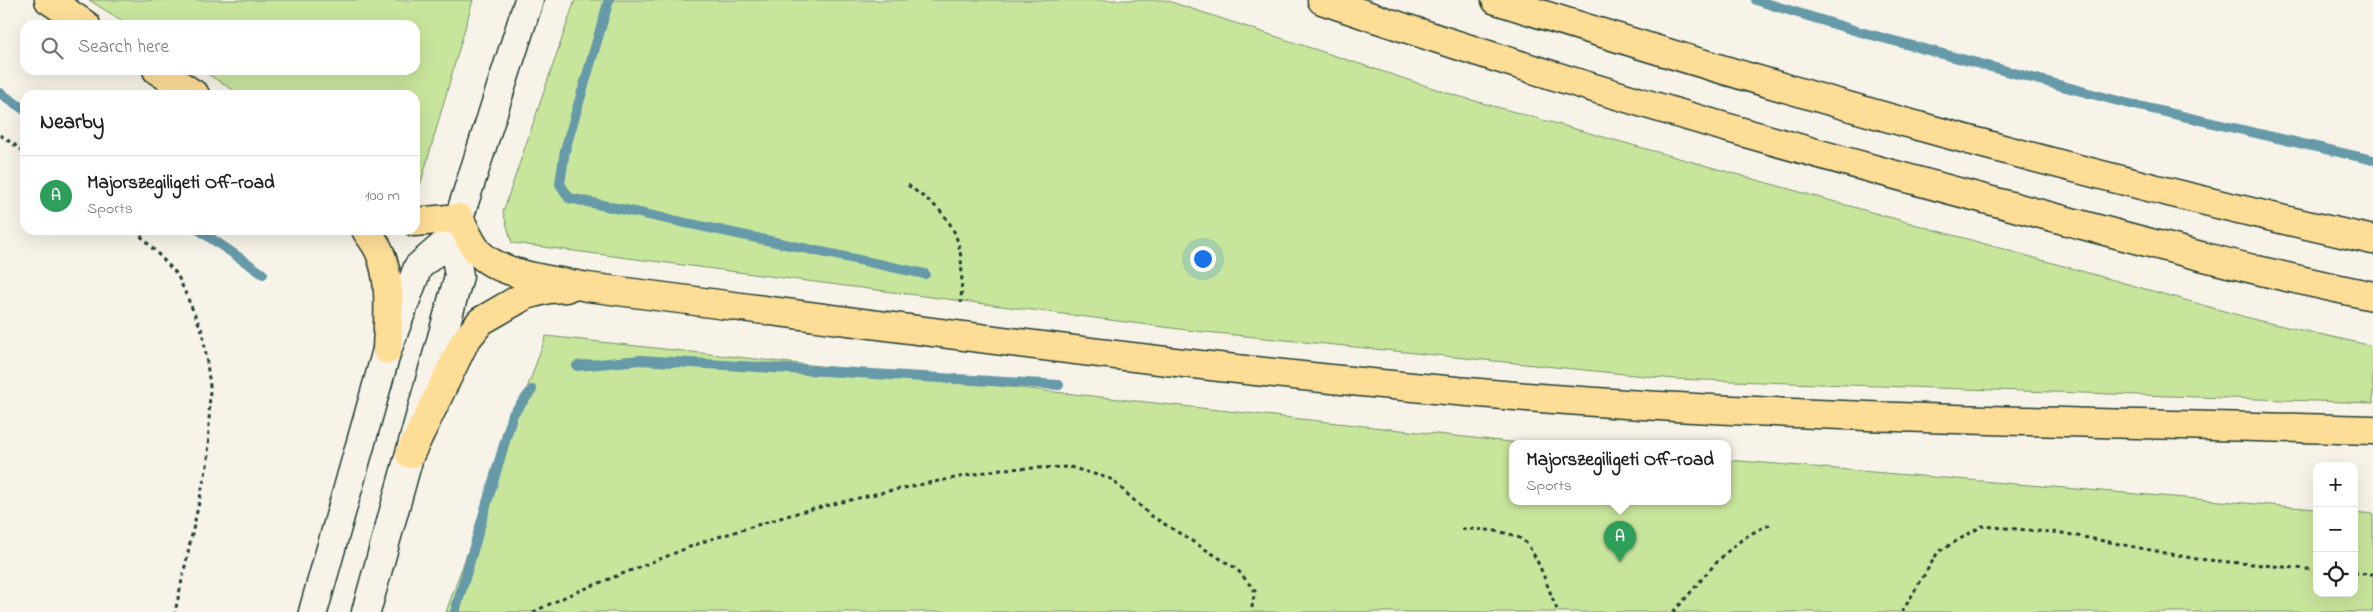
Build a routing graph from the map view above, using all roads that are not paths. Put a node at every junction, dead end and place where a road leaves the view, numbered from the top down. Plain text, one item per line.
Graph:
1 (49, 0) edge
2 (529, 0) edge
3 (1322, 0) edge
4 (1496, 0) edge
5 (79, 20) edge
6 (164, 75) edge
7 (187, 90) edge
8 (420, 223) edge
9 (456, 228) junction
10 (369, 235) edge
11 (2373, 240) edge
12 (587, 287) junction
13 (2373, 296) edge
14 (387, 350) junction
15 (2373, 430) edge
16 (410, 454) junction
17 (313, 612) edge
18 (366, 612) edge

1 - 5 highway
2 - 9 main road
3 - 13 highway
4 - 11 highway
6 - 7 highway
8 - 9 highway
9 - 12 highway
9 - 14 main road
9 - 16 main road
10 - 14 highway
12 - 15 highway
12 - 16 highway
14 - 17 main road
16 - 18 main road

